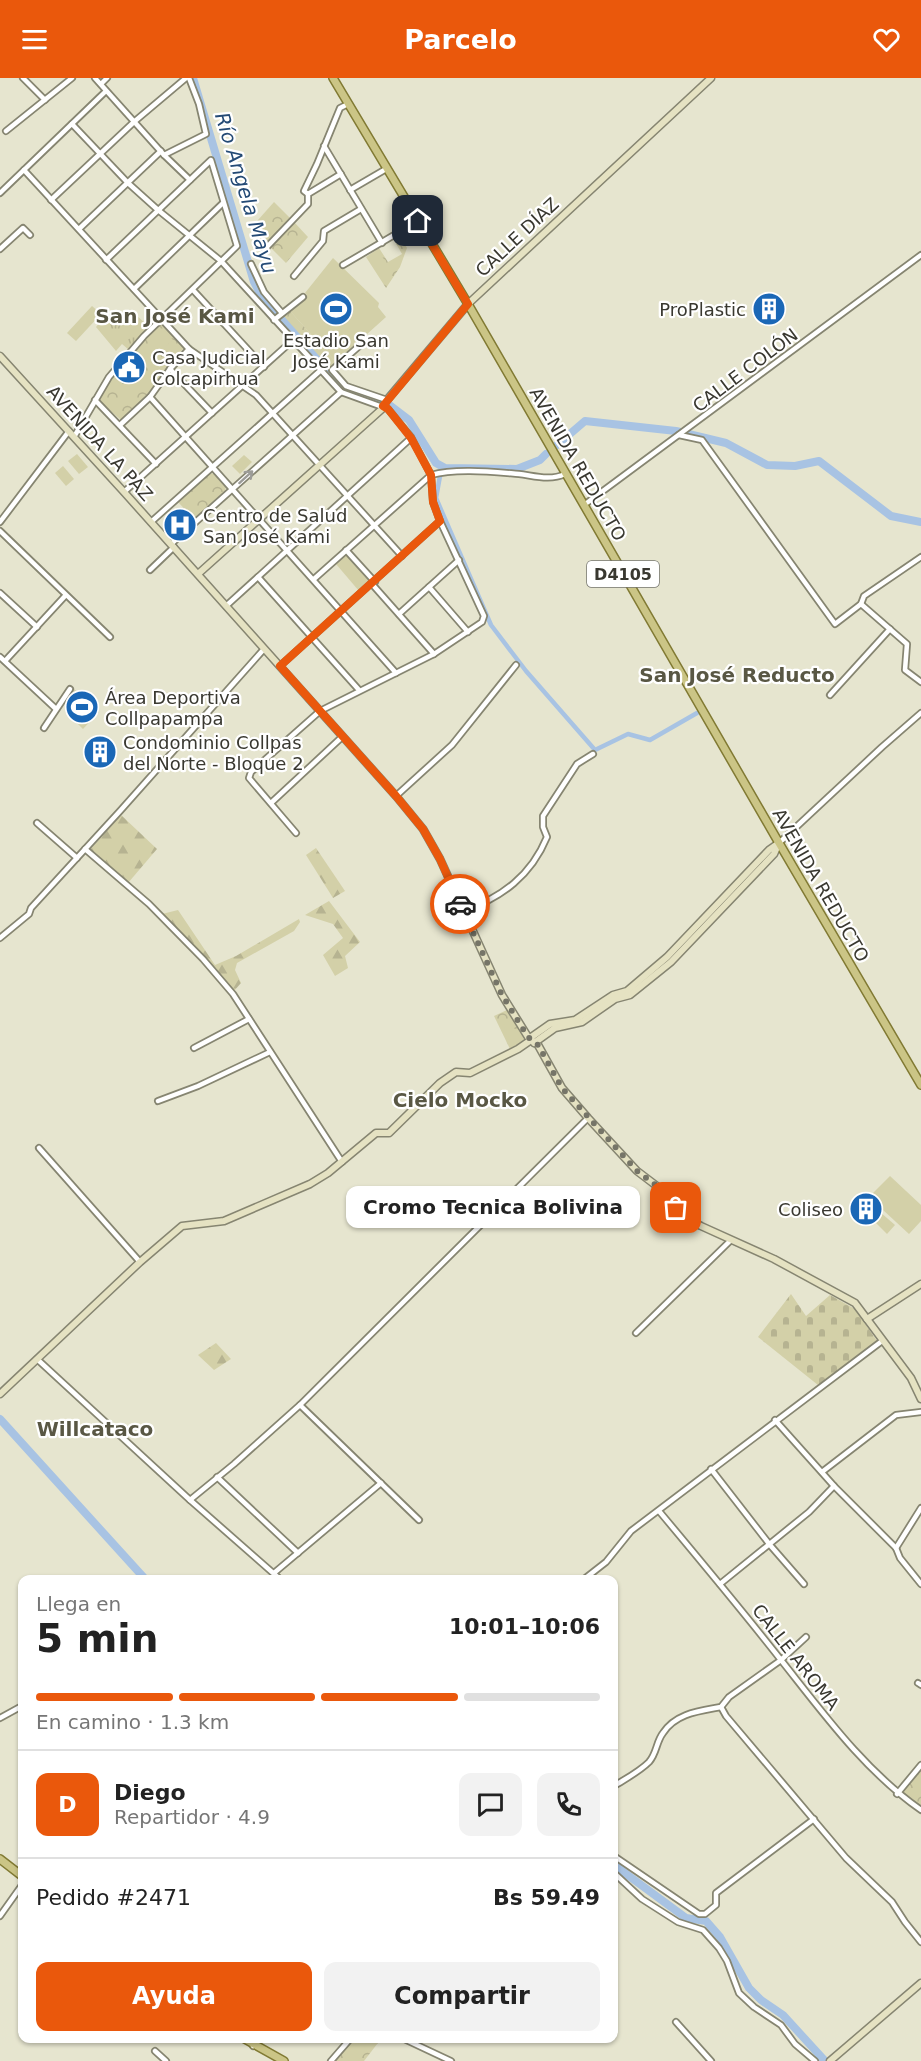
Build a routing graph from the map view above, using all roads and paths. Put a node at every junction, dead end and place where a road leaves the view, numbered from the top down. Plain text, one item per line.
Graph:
1 (23, 78) edge
2 (72, 78) edge
3 (95, 78) edge
4 (107, 78) edge
5 (187, 78) edge
6 (333, 78) edge
7 (711, 78) edge
8 (101, 84) junction
9 (106, 91) junction
10 (45, 100) junction
11 (348, 104) junction
12 (135, 121) junction
13 (72, 124) junction
14 (6, 131) dead end
15 (324, 146) junction
16 (163, 153) junction
17 (99, 155) junction
18 (387, 169) junction
19 (24, 170) junction
20 (341, 174) junction
21 (190, 180) junction
22 (128, 183) junction
23 (350, 190) junction
24 (0, 193) edge
25 (308, 194) junction
26 (51, 200) junction
27 (223, 203) junction
28 (361, 209) junction
29 (158, 210) junction
30 (418, 221) junction
31 (79, 230) junction
32 (30, 235) dead end
33 (190, 235) junction
34 (382, 243) junction
35 (0, 249) edge
36 (265, 249) dead end
37 (921, 255) edge
38 (106, 260) junction
39 (221, 261) junction
40 (251, 264) dead end
41 (344, 265) dead end
42 (294, 276) dead end
43 (134, 289) junction
44 (193, 290) junction
45 (303, 297) dead end
46 (468, 304) junction
47 (282, 313) junction
48 (162, 318) junction
49 (274, 320) junction
50 (293, 340) junction
51 (366, 340) dead end
52 (189, 349) junction
53 (0, 356) edge
54 (264, 366) junction
55 (170, 369) junction
56 (321, 370) junction
57 (242, 386) junction
58 (341, 392) junction
59 (150, 397) junction
60 (95, 400) junction
61 (385, 403) junction
62 (212, 413) junction
63 (273, 413) junction
64 (120, 425) junction
65 (71, 434) junction
66 (293, 435) junction
67 (679, 435) junction
68 (186, 437) junction
69 (411, 438) junction
70 (156, 464) junction
71 (320, 465) junction
72 (212, 467) junction
73 (565, 474) junction
74 (431, 475) junction
75 (231, 490) junction
76 (124, 492) junction
77 (348, 495) junction
78 (584, 505) junction
79 (259, 520) junction
80 (440, 521) junction
81 (0, 522) edge
82 (151, 522) junction
83 (374, 525) junction
84 (0, 531) edge
85 (172, 546) junction
86 (287, 550) junction
87 (346, 550) junction
88 (402, 556) junction
89 (921, 557) edge
90 (459, 560) junction
91 (150, 570) dead end
92 (198, 574) junction
93 (258, 577) junction
94 (314, 579) junction
95 (374, 583) junction
96 (429, 587) junction
97 (0, 593) edge
98 (65, 596) junction
99 (861, 604) junction
100 (226, 606) junction
101 (342, 611) junction
102 (399, 614) junction
103 (37, 627) junction
104 (890, 629) junction
105 (468, 632) junction
106 (110, 637) dead end
107 (312, 637) junction
108 (264, 649) junction
109 (434, 654) junction
110 (0, 657) edge
111 (5, 661) junction
112 (516, 665) dead end
113 (280, 666) junction
114 (396, 672) junction
115 (921, 682) edge
116 (70, 689) dead end
117 (359, 690) junction
118 (830, 696) dead end
119 (56, 709) junction
120 (320, 711) junction
121 (921, 713) edge
122 (44, 728) dead end
123 (342, 737) junction
124 (593, 754) dead end
125 (396, 796) junction
126 (271, 802) junction
127 (37, 823) dead end
128 (296, 833) dead end
129 (779, 843) junction
130 (85, 849) junction
131 (77, 858) junction
132 (464, 911) junction
133 (0, 938) edge
134 (249, 1019) junction
135 (532, 1040) junction
136 (194, 1048) dead end
137 (270, 1052) junction
138 (921, 1085) edge
139 (158, 1101) dead end
140 (588, 1118) junction
141 (39, 1148) dead end
142 (342, 1162) junction
143 (731, 1240) junction
144 (140, 1262) junction
145 (921, 1284) edge
146 (867, 1319) junction
147 (636, 1334) dead end
148 (882, 1341) junction
149 (37, 1359) junction
150 (0, 1394) edge
151 (921, 1398) edge
152 (300, 1405) junction
153 (921, 1412) edge
154 (775, 1420) junction
155 (711, 1469) junction
156 (822, 1472) junction
157 (217, 1477) junction
158 (381, 1483) junction
159 (834, 1486) junction
160 (190, 1500) junction
161 (921, 1508) edge
162 (658, 1510) junction
163 (419, 1520) dead end
164 (770, 1545) junction
165 (896, 1548) junction
166 (298, 1553) junction
167 (274, 1574) joint
168 (589, 1575) edge
169 (720, 1584) junction
170 (804, 1584) dead end
171 (921, 1584) edge
172 (806, 1636) dead end
173 (781, 1660) junction
174 (722, 1707) junction
175 (18, 1708) edge
176 (0, 1718) edge
177 (921, 1765) edge
178 (618, 1783) edge
179 (897, 1794) junction
180 (921, 1810) edge
181 (814, 1820) junction
182 (0, 1859) edge
183 (618, 1859) edge
184 (18, 1873) edge
185 (618, 1877) edge
186 (18, 1891) edge
187 (0, 1916) edge
188 (921, 1942) edge
189 (921, 1983) edge
190 (676, 2022) dead end
191 (249, 2043) edge
192 (256, 2043) edge
193 (347, 2043) edge
194 (413, 2043) edge
195 (253, 2046) junction
196 (155, 2051) dead end
197 (166, 2061) edge
198 (284, 2061) edge
199 (331, 2061) edge
200 (451, 2061) edge
201 (711, 2061) edge
202 (815, 2061) edge
203 (830, 2061) edge

1 - 10 street
2 - 10 street
3 - 8 street
4 - 8 street
5 - 12 street
5 - 16 street
6 - 11 main road, AVENIDA REDUCTO / D4105
7 - 46 street, CALLE DÍAZ
8 - 9 street
9 - 12 street
9 - 13 street
10 - 14 street
11 - 15 street
11 - 18 main road, AVENIDA REDUCTO / D4105
12 - 16 street
12 - 17 street
13 - 17 street
13 - 19 street
15 - 20 street
15 - 25 street
16 - 21 street
16 - 22 street
17 - 22 street
17 - 26 street
18 - 23 street
18 - 30 main road, AVENIDA REDUCTO / D4105
19 - 24 street
19 - 26 street
20 - 23 street
20 - 25 street
21 - 27 street
21 - 29 street
22 - 29 street
22 - 31 street
23 - 28 street
25 - 36 street
26 - 31 street
27 - 33 street
27 - 39 street
28 - 34 street
28 - 42 street
29 - 33 street
29 - 38 street
30 - 34 street
30 - 46 main road, AVENIDA REDUCTO / D4105
31 - 38 street
32 - 35 street
33 - 39 street
33 - 43 street
34 - 41 street
37 - 67 street, CALLE COLÓN
38 - 43 street
39 - 44 street
39 - 49 street
40 - 47 street
43 - 48 street
44 - 48 street
44 - 54 street
45 - 47 street
46 - 61 street, CALLE DÍAZ
46 - 73 main road, AVENIDA REDUCTO / D4105
47 - 49 street
48 - 52 street
48 - 60 street
49 - 50 street
50 - 54 street
50 - 56 street
51 - 61 street
52 - 55 street
52 - 57 street
53 - 65 street, AVENIDA LA PAZ
54 - 57 street
55 - 59 street
55 - 62 street
56 - 58 street
56 - 63 street
57 - 62 street
57 - 63 street
58 - 61 street
58 - 66 street
59 - 64 street
59 - 68 street
60 - 64 street
60 - 65 street
61 - 69 street
61 - 71 street, CALLE DÍAZ
62 - 68 street
63 - 66 street
63 - 72 street
64 - 70 street
65 - 76 street, AVENIDA LA PAZ
65 - 81 street
66 - 71 street
75 -> 66 street
67 - 78 street, CALLE COLÓN
67 - 99 street
68 - 70 street
68 - 72 street
69 - 74 street
69 - 77 street
70 - 76 street
71 - 77 street
71 - 79 street, CALLE DÍAZ
72 - 75 street
72 - 82 street
73 - 74 street
73 - 78 main road, AVENIDA REDUCTO / D4105
74 - 80 street
74 - 83 street
75 - 79 street
75 - 85 street
76 - 82 street, AVENIDA LA PAZ
77 - 83 street
77 - 86 street
78 - 129 main road, AVENIDA REDUCTO / D4105
79 - 86 street
79 - 92 street, CALLE DÍAZ
80 - 88 street
80 - 90 street
82 - 85 street, AVENIDA LA PAZ
83 - 87 street
83 - 88 street
84 - 98 street
85 - 91 street
85 - 92 street, AVENIDA LA PAZ
86 - 93 street
86 - 94 street
87 - 94 street
87 - 95 street
88 - 95 street
89 - 99 street
90 - 96 street
90 - 105 street
92 - 100 street, AVENIDA LA PAZ
93 - 100 street
93 - 107 street
94 - 101 street
95 - 101 street
95 - 102 street
96 - 102 street
96 - 105 street
97 - 103 street
98 - 103 street
98 - 106 street
99 - 104 street
100 - 108 street, AVENIDA LA PAZ
101 - 107 street
101 - 114 street
102 - 109 street
103 - 111 street
104 - 115 street
104 - 118 street
105 - 109 street
107 - 113 street
107 - 117 street
108 - 113 street, AVENIDA LA PAZ
108 - 130 street
109 - 114 street
110 - 111 street
111 - 119 street
112 - 125 street
113 - 120 street, AVENIDA LA PAZ
114 - 117 street
116 - 119 street
117 - 120 street
119 - 122 street
120 - 123 street, AVENIDA LA PAZ
120 - 126 street
121 - 129 street
123 - 125 street, AVENIDA LA PAZ
123 - 126 street
124 - 132 street
125 - 132 street, AVENIDA LA PAZ
126 - 128 street
127 - 131 street
129 - 135 street
129 - 138 main road, AVENIDA REDUCTO / D4105
130 - 131 street
130 - 134 street
131 - 133 street
132 - 135 street, AVENIDA LA PAZ
134 - 136 street
134 - 137 street
135 - 140 street, AVENIDA LA PAZ
135 - 142 street
137 - 139 street
137 - 142 street
140 - 143 street, AVENIDA LA PAZ
140 - 152 street
141 - 144 street
142 - 144 street
143 - 146 street, AVENIDA LA PAZ
143 - 147 street
144 - 149 street
145 - 146 street
146 - 148 street, AVENIDA LA PAZ
148 - 151 street, AVENIDA LA PAZ
148 - 154 street
149 - 150 street
149 - 160 street
152 - 157 street
152 - 158 street
153 - 156 street
154 - 155 street
154 - 156 street
155 - 162 street
155 - 164 street
156 - 159 street
157 - 160 street
157 - 166 street
158 - 163 street
158 - 166 street
159 - 164 street
159 - 165 street
160 - 167 street
161 - 165 street
162 - 168 street
162 - 169 street, CALLE AROMA
164 - 169 street
164 - 170 street
165 - 171 street
166 - 167 street
169 - 173 street, CALLE AROMA
172 - 173 street
173 - 174 street
173 - 179 street, CALLE AROMA
174 - 178 street
174 - 181 street
175 - 176 street
177 - 179 street
179 - 180 street, CALLE AROMA
181 - 183 street
181 - 188 street
182 - 184 main road
185 - 202 street
186 - 187 street
189 - 203 street
190 - 201 street
191 - 195 main road
192 - 195 street
193 - 199 street
194 - 200 street
195 - 198 main road
196 - 197 street

